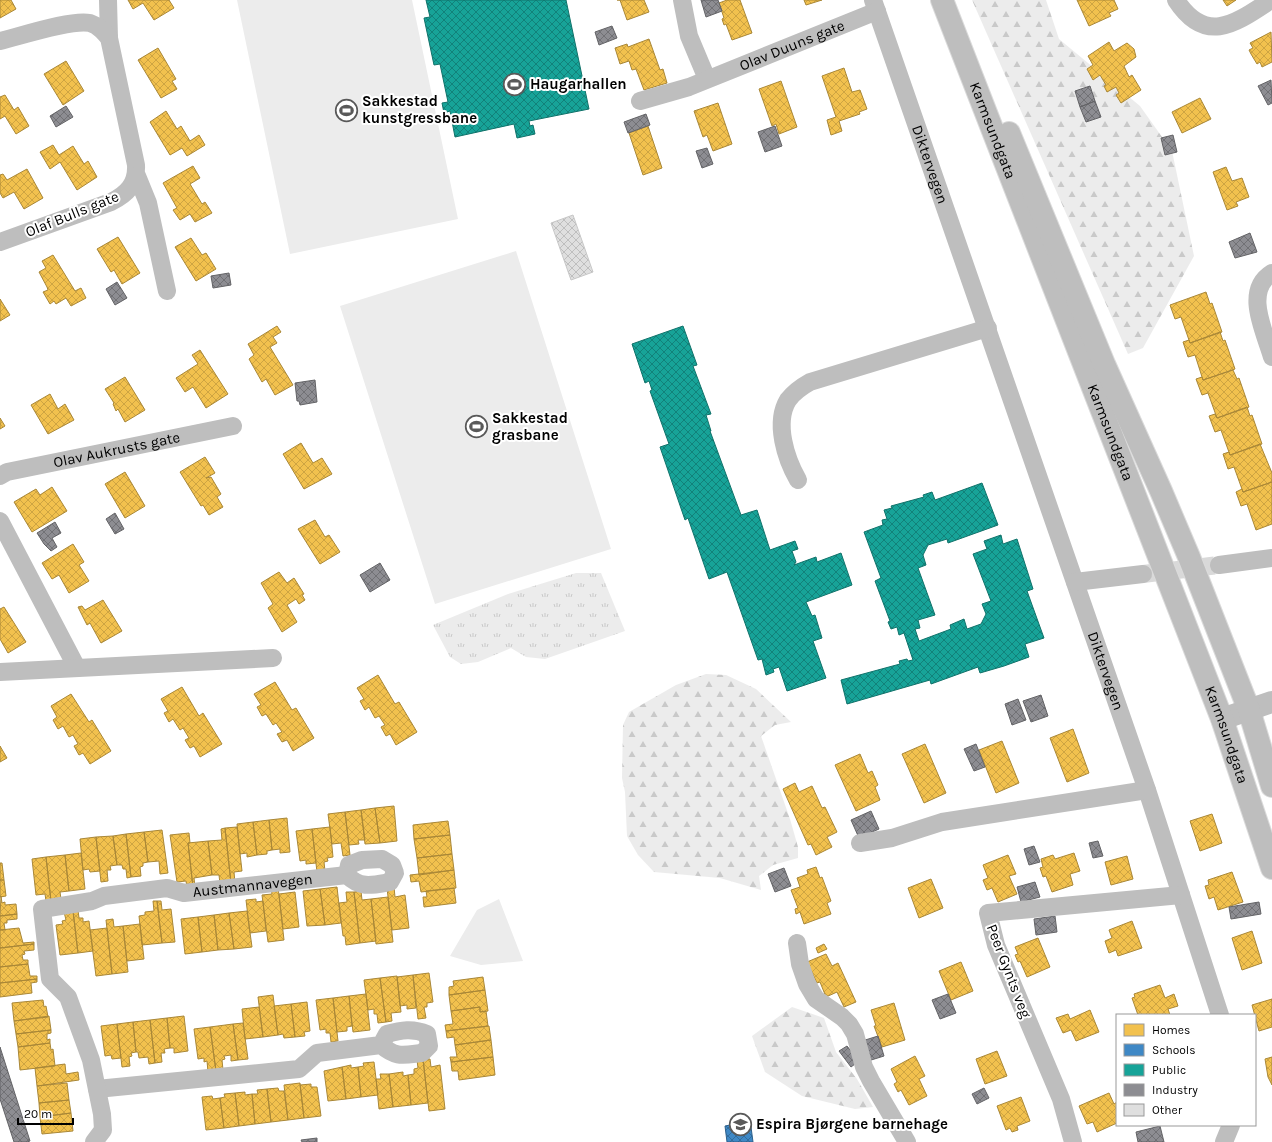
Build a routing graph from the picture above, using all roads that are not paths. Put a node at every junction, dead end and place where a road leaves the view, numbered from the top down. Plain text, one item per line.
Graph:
1 (108, 0) edge
2 (682, 0) edge
3 (942, 0) edge
4 (957, 0) edge
5 (1176, 0) edge
6 (1271, 0) edge
7 (875, 5) edge
8 (109, 38) junction
9 (0, 41) edge
10 (707, 79) junction
11 (640, 101) dead end
12 (137, 176) junction
13 (0, 242) edge
14 (1272, 274) edge
15 (167, 292) dead end
16 (988, 328) junction
17 (1272, 357) edge
18 (234, 426) dead end
19 (0, 476) edge
20 (798, 480) dead end
21 (0, 520) edge
22 (1272, 558) edge
23 (1218, 565) tunnel mouth
24 (1143, 574) tunnel mouth
25 (1076, 582) junction
26 (273, 658) dead end
27 (77, 668) junction
28 (0, 672) edge
29 (1272, 702) edge
30 (1249, 710) junction
31 (1222, 719) junction
32 (1272, 786) edge
33 (1147, 790) junction
34 (860, 843) dead end
35 (1272, 868) edge
36 (347, 875) dead end
37 (1181, 895) junction
38 (797, 942) dead end
39 (1220, 1014) edge
40 (381, 1045) dead end
41 (97, 1089) junction
42 (1231, 1126) edge
43 (94, 1142) edge
44 (907, 1142) edge
45 (1073, 1142) edge
46 (1224, 1142) edge

1 - 8 street
2 - 10 street
3 - 31 main road, Karmsundgata
4 - 30 main road, Karmsundgata
5 - 6 street
7 - 10 street, Olav Duuns gate
7 - 16 street, Diktervegen
8 - 9 street
8 - 12 street
10 - 11 street, Olav Duuns gate
12 - 13 street, Olaf Bulls gate
12 - 15 street
14 - 17 street
16 - 20 street
16 - 25 street, Diktervegen
18 - 19 street, Olav Aukrusts gate
21 - 27 street
22 - 23 street
24 - 25 street
25 - 33 street, Diktervegen
26 - 27 street
27 - 28 street
29 - 30 main road
30 - 31 main road
30 - 32 main road, Karmsundgata
31 - 35 main road, Karmsundgata
33 - 34 street
33 - 37 street, Diktervegen
36 - 41 street, Austmannavegen
37 - 39 street, Diktervegen
37 - 45 street, Peer Gynts veg
38 - 44 street
40 - 41 street
41 - 43 street, Austmannavegen
42 - 46 street

